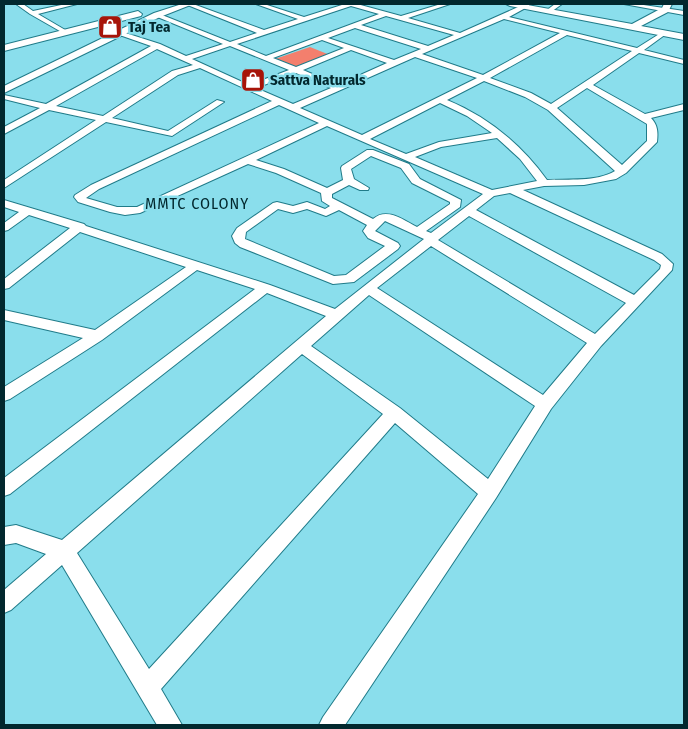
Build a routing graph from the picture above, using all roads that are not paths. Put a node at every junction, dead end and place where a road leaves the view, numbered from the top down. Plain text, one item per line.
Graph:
1 (18, 4) edge
2 (74, 4) edge
3 (182, 4) edge
4 (189, 4) edge
5 (261, 4) edge
6 (350, 4) edge
7 (446, 4) edge
8 (510, 4) edge
9 (627, 4) edge
10 (525, 5) edge
11 (666, 7) edge
12 (553, 8) edge
13 (32, 13) junction
14 (684, 13) edge
15 (154, 14) junction
16 (385, 14) junction
17 (402, 18) junction
18 (503, 18) junction
19 (304, 19) junction
20 (354, 25) junction
21 (636, 25) junction
22 (65, 32) junction
23 (116, 32) junction
24 (264, 33) junction
25 (566, 33) junction
26 (664, 34) junction
27 (461, 35) junction
28 (684, 36) edge
29 (320, 37) junction
30 (229, 45) junction
31 (157, 46) junction
32 (4, 48) edge
33 (351, 48) junction
34 (428, 49) junction
35 (639, 52) junction
36 (415, 54) junction
37 (267, 58) junction
38 (185, 59) junction
39 (394, 62) junction
40 (684, 62) edge
41 (200, 66) junction
42 (296, 70) junction
43 (484, 78) junction
44 (4, 84) edge
45 (587, 85) junction
46 (250, 87) junction
47 (338, 88) junction
48 (4, 90) edge
49 (4, 97) edge
50 (440, 100) junction
51 (280, 101) junction
52 (220, 102) dead end
53 (46, 107) junction
54 (294, 107) junction
55 (684, 107) edge
56 (551, 108) junction
57 (644, 117) junction
58 (107, 119) junction
59 (327, 123) junction
60 (4, 131) edge
61 (169, 134) junction
62 (497, 135) junction
63 (362, 139) junction
64 (188, 143) junction
65 (375, 149) junction
66 (406, 158) junction
67 (246, 160) junction
68 (622, 171) junction
69 (450, 176) junction
70 (349, 181) junction
71 (544, 183) junction
72 (4, 185) edge
73 (364, 188) dead end
74 (433, 189) junction
75 (511, 189) junction
76 (327, 192) junction
77 (491, 193) junction
78 (4, 202) edge
79 (338, 205) junction
80 (28, 210) junction
81 (469, 211) junction
82 (374, 224) junction
83 (80, 226) junction
84 (4, 228) edge
85 (418, 231) junction
86 (431, 240) junction
87 (394, 246) junction
88 (411, 255) junction
89 (195, 266) junction
90 (4, 285) edge
91 (265, 288) junction
92 (368, 288) junction
93 (636, 302) junction
94 (4, 315) edge
95 (337, 315) junction
96 (98, 336) junction
97 (596, 342) junction
98 (302, 346) junction
99 (7, 391) edge
100 (545, 404) junction
101 (394, 413) junction
102 (4, 488) edge
103 (490, 492) junction
104 (4, 536) edge
105 (64, 550) junction
106 (4, 603) edge
107 (148, 687) junction
108 (170, 725) edge
109 (331, 725) edge

1 - 13 street
2 - 13 street
3 - 15 street
4 - 15 street
4 - 24 street
5 - 19 street
6 - 16 street
6 - 19 street
7 - 17 street
8 - 10 street
9 - 11 street
10 - 12 street
10 - 18 street
11 - 14 street
11 - 21 street
12 - 21 street
12 - 26 street
13 - 22 street
15 - 22 street
15 - 23 street
15 - 30 street
16 - 17 street
16 - 20 street
17 - 27 street
18 - 25 street
18 - 27 street
19 - 24 street
20 - 29 street
20 - 34 street
21 - 28 street
22 - 32 street
23 - 31 street
23 - 44 street
23 - 48 street
24 - 30 street
25 - 35 street
25 - 43 street
26 - 28 street
26 - 35 street
27 - 34 street
29 - 33 street
29 - 37 street
30 - 37 street
30 - 38 street
31 - 38 street
31 - 53 street
33 - 39 street
33 - 42 street
34 - 36 street
35 - 40 street
35 - 45 street
36 - 39 street
36 - 43 street
37 - 42 street
38 - 41 street
39 - 47 street
41 - 46 street
41 - 58 street
42 - 46 street
42 - 47 street
43 - 50 street
43 - 56 street
45 - 56 street
45 - 57 street
46 - 51 street
47 - 54 street
49 - 53 street
50 - 62 street
50 - 63 street
51 - 54 street
51 - 64 street
52 - 61 street
53 - 58 street
53 - 60 street
54 - 59 street
55 - 57 street
56 - 68 street
57 - 68 street
58 - 61 street
58 - 72 street
59 - 63 street
59 - 67 street
61 - 64 street
62 - 66 street
62 - 71 street
63 - 65 street
64 - 67 street
65 - 66 street
65 - 70 street
65 - 74 street
66 - 69 street
67 - 76 street
68 - 71 street
69 - 74 street
69 - 77 street
70 - 73 street
70 - 76 street
71 - 75 street
74 - 85 street
75 - 77 street
75 - 93 street
76 - 79 street
77 - 81 street
78 - 80 street
79 - 82 street
79 - 87 street
80 - 83 street
80 - 84 street
81 - 86 street
81 - 93 street
82 - 85 street
82 - 87 street
83 - 89 street
83 - 90 street
85 - 86 street
86 - 88 street
86 - 97 street
87 - 88 street
88 - 92 street
89 - 91 street
89 - 96 street
91 - 95 street
91 - 102 street
92 - 95 street
92 - 100 street
93 - 97 street
94 - 96 street
95 - 98 street
96 - 99 street
97 - 100 street
98 - 101 street
98 - 105 street
100 - 103 street
101 - 103 street
101 - 107 street
103 - 109 street
104 - 105 street
105 - 106 street
105 - 107 street
107 - 108 street

